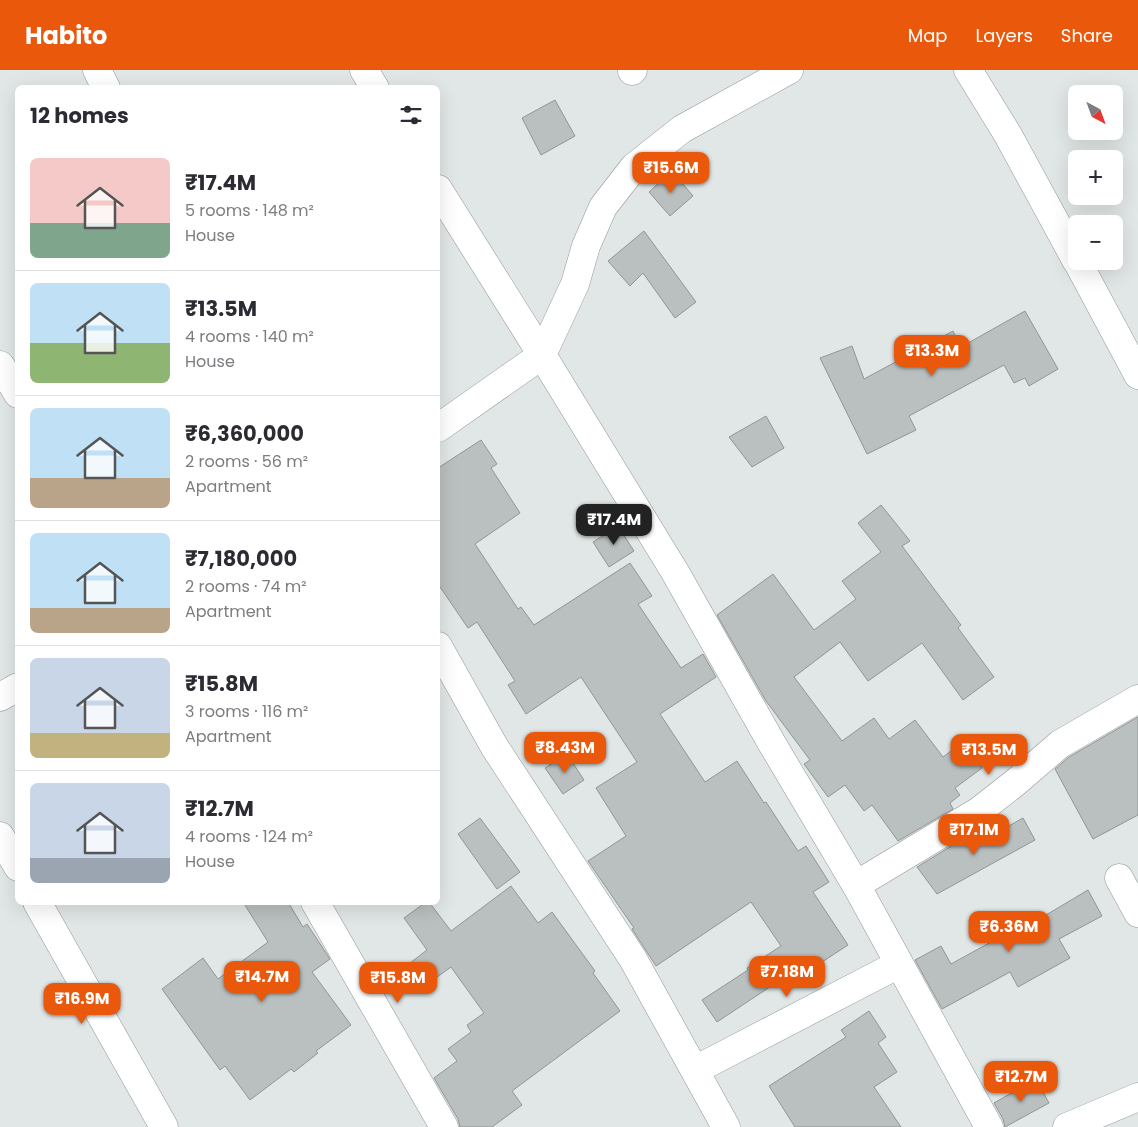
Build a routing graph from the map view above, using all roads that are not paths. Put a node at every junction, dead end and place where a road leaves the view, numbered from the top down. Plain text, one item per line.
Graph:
1 (98, 70) edge
2 (364, 70) edge
3 (789, 70) edge
4 (968, 70) edge
5 (105, 85) edge
6 (373, 85) edge
7 (440, 192) edge
8 (1068, 246) edge
9 (1081, 270) edge
10 (542, 355) junction
11 (0, 365) edge
12 (1136, 367) edge
13 (11, 395) edge
14 (440, 427) edge
15 (440, 650) edge
16 (15, 689) edge
17 (0, 698) edge
18 (1138, 699) edge
19 (0, 836) edge
20 (15, 862) edge
21 (1119, 878) dead end
22 (856, 885) junction
23 (39, 905) edge
24 (317, 905) edge
25 (1138, 913) edge
26 (899, 964) junction
27 (695, 1070) junction
28 (1138, 1097) edge
29 (164, 1127) edge
30 (444, 1127) edge
31 (726, 1127) edge
32 (989, 1127) edge
33 (1067, 1127) edge

1 - 5 street
2 - 6 street
3 - 10 street
4 - 8 street
7 - 10 street
9 - 12 street
10 - 14 street
10 - 22 street
11 - 13 street
15 - 27 street
16 - 17 street
18 - 22 street
19 - 20 street
21 - 25 street
22 - 26 street
23 - 29 street
24 - 30 street
26 - 27 street
26 - 32 street
27 - 31 street
28 - 33 street

